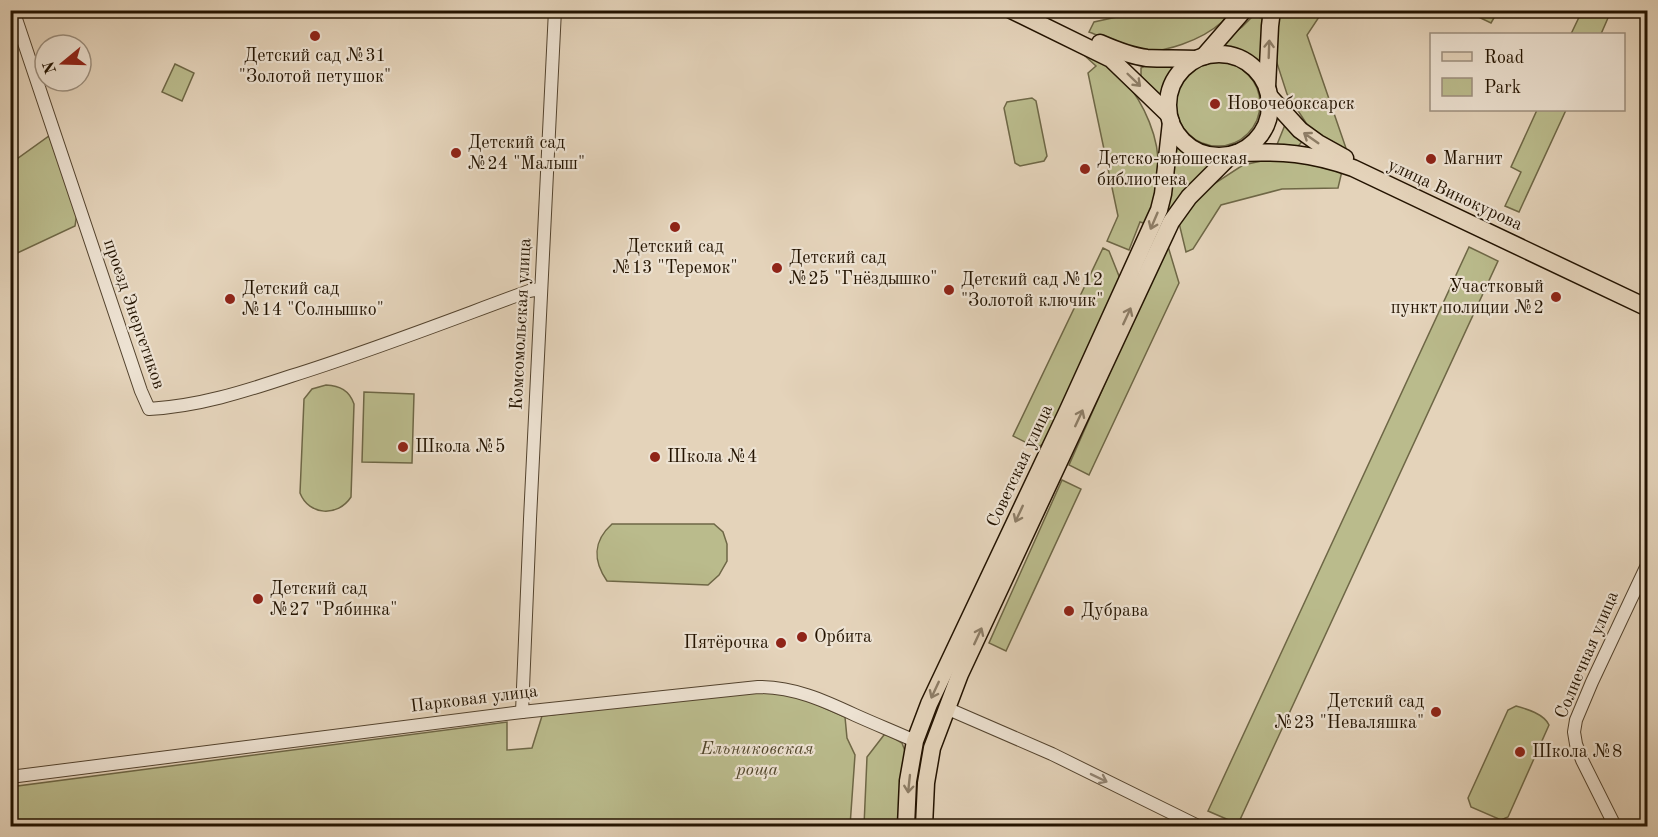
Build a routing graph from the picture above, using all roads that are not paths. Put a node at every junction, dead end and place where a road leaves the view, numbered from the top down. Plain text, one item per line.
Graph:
1 (13, 10) edge
2 (555, 10) edge
3 (1011, 10) edge
4 (1032, 10) edge
5 (1244, 10) edge
6 (1272, 10) edge
7 (1200, 57) junction
8 (1268, 92) junction
9 (1169, 118) junction
10 (1234, 154) junction
11 (540, 289) junction
12 (1618, 290) junction
13 (1647, 300) edge
14 (1647, 308) edge
15 (1647, 563) edge
16 (946, 708) junction
17 (522, 712) junction
18 (915, 741) junction
19 (932, 748) junction
20 (10, 777) edge
21 (906, 826) edge
22 (924, 826) edge
23 (1198, 826) edge
24 (1615, 826) edge

1 - 11 street, проезд Энергетиков
2 - 11 street, Комсомольская улица
3 -> 9 main road
4 - 7 main road
5 - 7 main road
8 -> 6 main road
7 - 8 main road
7 - 9 main road
8 - 10 main road
12 -> 8 main road, улица Винокурова
9 - 10 main road
9 -> 18 main road, Советская улица
10 - 12 main road, улица Винокурова
16 -> 10 main road, Советская улица
11 - 17 street, Комсомольская улица
12 - 13 main road, улица Винокурова
12 - 14 main road, улица Винокурова
15 - 24 street, Солнечная улица
16 - 19 main road, Советская улица
16 -> 23 street
17 - 18 street, Парковая улица
17 - 20 street, Парковая улица
18 - 19 main road, Парковая улица
18 -> 21 main road, Советская улица
19 - 22 main road, Советская улица

